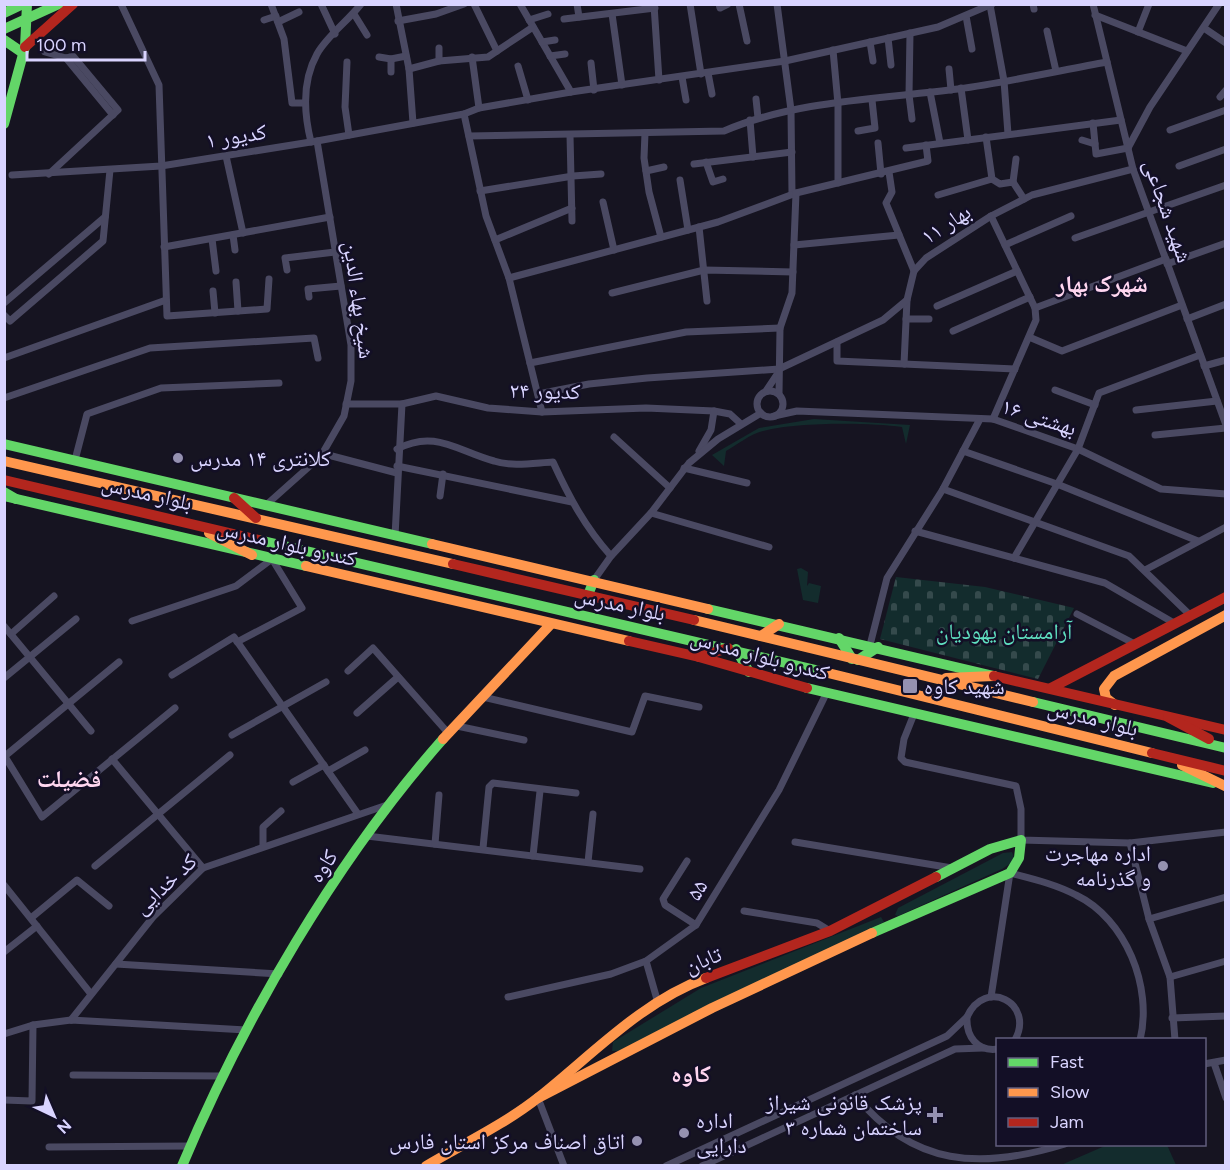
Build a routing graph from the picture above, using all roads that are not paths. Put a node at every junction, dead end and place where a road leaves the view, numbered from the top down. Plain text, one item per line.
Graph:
1 (59, 4) edge
2 (73, 4) edge
3 (121, 4) edge
4 (272, 4) edge
5 (321, 4) edge
6 (396, 4) edge
7 (464, 4) edge
8 (474, 4) edge
9 (520, 4) edge
10 (577, 4) edge
11 (690, 4) edge
12 (719, 4) edge
13 (728, 4) edge
14 (739, 4) edge
15 (777, 4) edge
16 (1093, 4) edge
17 (1149, 4) edge
18 (1219, 4) edge
19 (991, 5) edge
20 (654, 6) edge
21 (17, 7) edge
22 (356, 8) edge
23 (299, 12) dead end
24 (548, 14) dead end
25 (612, 14) junction
26 (1095, 15) junction
27 (579, 16) junction
28 (966, 16) junction
29 (277, 19) junction
30 (564, 19) dead end
31 (264, 20) dead end
32 (24, 21) junction
33 (398, 21) junction
34 (531, 24) junction
35 (1203, 28) junction
36 (4, 29) edge
37 (1047, 31) dead end
38 (1138, 32) junction
39 (910, 33) junction
40 (335, 34) junction
41 (367, 35) dead end
42 (888, 38) junction
43 (555, 39) dead end
44 (4, 40) edge
45 (747, 41) dead end
46 (542, 42) junction
47 (870, 42) junction
48 (1226, 44) edge
49 (439, 48) dead end
50 (972, 49) dead end
51 (24, 50) junction
52 (833, 50) junction
53 (497, 51) junction
54 (1187, 51) junction
55 (45, 52) dead end
56 (565, 54) dead end
57 (550, 56) junction
58 (379, 57) dead end
59 (406, 57) junction
60 (472, 57) junction
61 (391, 59) junction
62 (439, 61) junction
63 (785, 61) junction
64 (873, 61) dead end
65 (347, 62) dead end
66 (1107, 62) junction
67 (591, 63) dead end
68 (891, 65) dead end
69 (518, 66) dead end
70 (409, 69) junction
71 (949, 69) dead end
72 (1056, 71) junction
73 (391, 72) dead end
74 (704, 73) junction
75 (682, 77) junction
76 (659, 80) junction
77 (1004, 81) junction
78 (622, 85) junction
79 (962, 88) junction
80 (594, 90) junction
81 (951, 90) junction
82 (1226, 90) edge
83 (571, 92) junction
84 (930, 92) junction
85 (712, 94) dead end
86 (909, 95) junction
87 (1220, 98) dead end
88 (756, 99) dead end
89 (528, 100) junction
90 (686, 100) dead end
91 (872, 100) junction
92 (305, 103) junction
93 (838, 104) junction
94 (479, 108) junction
95 (791, 110) junction
96 (1226, 110) edge
97 (464, 114) junction
98 (754, 119) junction
99 (912, 119) dead end
100 (1121, 120) junction
101 (4, 123) edge
102 (413, 123) junction
103 (1093, 123) junction
104 (1170, 130) dead end
105 (858, 131) dead end
106 (645, 133) junction
107 (1008, 134) junction
108 (349, 135) junction
109 (570, 135) junction
110 (469, 136) junction
111 (986, 137) junction
112 (968, 140) junction
113 (1082, 140) dead end
114 (314, 142) junction
115 (878, 143) dead end
116 (940, 143) junction
117 (1095, 144) junction
118 (926, 145) junction
119 (906, 148) dead end
120 (1128, 148) junction
121 (1226, 149) edge
122 (792, 152) junction
123 (226, 156) junction
124 (753, 156) junction
125 (1016, 159) dead end
126 (705, 162) junction
127 (694, 164) dead end
128 (161, 166) junction
129 (1179, 166) dead end
130 (664, 167) dead end
131 (1133, 168) junction
132 (110, 170) junction
133 (646, 171) junction
134 (885, 173) junction
135 (49, 174) junction
136 (601, 174) dead end
137 (12, 175) dead end
138 (573, 176) junction
139 (723, 179) dead end
140 (992, 179) junction
141 (680, 180) dead end
142 (1014, 182) junction
143 (838, 183) junction
144 (1226, 185) edge
145 (480, 191) junction
146 (794, 193) junction
147 (938, 195) dead end
148 (1024, 199) junction
149 (603, 202) dead end
150 (572, 208) junction
151 (1149, 212) junction
152 (992, 216) junction
153 (1071, 216) dead end
154 (105, 217) junction
155 (330, 217) junction
156 (572, 220) dead end
157 (699, 227) junction
158 (687, 230) junction
159 (243, 233) junction
160 (233, 235) junction
161 (899, 235) junction
162 (662, 237) junction
163 (1075, 238) dead end
164 (212, 239) junction
165 (495, 240) junction
166 (1226, 243) edge
167 (794, 245) junction
168 (1005, 245) junction
169 (164, 247) junction
170 (235, 250) dead end
171 (614, 250) junction
172 (335, 252) junction
173 (1167, 262) junction
174 (287, 270) dead end
175 (704, 270) junction
176 (216, 271) dead end
177 (914, 271) junction
178 (1017, 271) junction
179 (793, 272) junction
180 (509, 278) junction
181 (269, 279) dead end
182 (236, 282) dead end
183 (341, 286) junction
184 (213, 291) dead end
185 (612, 293) dead end
186 (309, 297) dead end
187 (1030, 297) junction
188 (166, 300) junction
189 (907, 300) junction
190 (707, 301) dead end
191 (4, 303) edge
192 (1226, 304) edge
193 (1182, 305) junction
194 (938, 306) dead end
195 (1035, 308) junction
196 (238, 311) junction
197 (215, 313) junction
198 (4, 315) edge
199 (906, 319) junction
200 (929, 319) dead end
201 (1187, 319) junction
202 (780, 328) junction
203 (953, 331) dead end
204 (1029, 337) junction
205 (837, 342) junction
206 (1200, 355) junction
207 (4, 358) edge
208 (318, 358) dead end
209 (1226, 360) edge
210 (530, 363) junction
211 (904, 364) junction
212 (1204, 366) junction
213 (1015, 369) junction
214 (778, 371) junction
215 (279, 383) dead end
216 (1055, 390) dead end
217 (766, 391) junction
218 (538, 394) junction
219 (779, 394) junction
220 (4, 398) edge
221 (1217, 401) junction
222 (783, 402) junction
223 (346, 404) junction
224 (402, 404) junction
225 (1095, 405) junction
226 (1136, 410) dead end
227 (714, 411) junction
228 (797, 411) junction
229 (542, 412) junction
230 (761, 413) junction
231 (774, 416) junction
232 (980, 419) junction
233 (993, 419) junction
234 (741, 424) junction
235 (1226, 427) edge
236 (1155, 435) dead end
237 (614, 436) dead end
238 (4, 444) edge
239 (397, 449) junction
240 (1078, 449) junction
241 (963, 451) junction
242 (332, 456) dead end
243 (696, 456) junction
244 (75, 460) junction
245 (4, 461) edge
246 (684, 468) junction
247 (397, 469) junction
248 (443, 474) junction
249 (4, 480) edge
250 (747, 483) dead end
251 (1057, 484) junction
252 (670, 488) junction
253 (943, 489) junction
254 (4, 492) edge
255 (1226, 494) edge
256 (440, 496) dead end
257 (10, 498) edge
258 (234, 498) junction
259 (572, 502) junction
260 (265, 506) junction
261 (651, 513) junction
262 (259, 520) junction
263 (1035, 522) junction
264 (192, 524) junction
265 (1226, 527) edge
266 (915, 531) junction
267 (395, 536) junction
268 (1198, 542) junction
269 (369, 545) junction
270 (769, 547) dead end
271 (252, 555) junction
272 (611, 556) junction
273 (1014, 558) junction
274 (272, 560) junction
275 (363, 565) junction
276 (1145, 570) junction
277 (594, 580) junction
278 (588, 595) junction
279 (54, 596) dead end
280 (1226, 597) edge
281 (1077, 614) dead end
282 (1190, 615) junction
283 (1226, 615) edge
284 (76, 619) dead end
285 (132, 621) dead end
286 (1174, 623) junction
287 (780, 624) junction
288 (550, 625) junction
289 (4, 626) edge
290 (11, 634) junction
291 (761, 636) junction
292 (839, 638) junction
293 (236, 640) junction
294 (788, 643) junction
295 (1135, 644) junction
296 (874, 646) junction
297 (732, 649) junction
298 (1120, 652) junction
299 (30, 657) junction
300 (699, 657) junction
301 (855, 659) junction
302 (118, 662) dead end
303 (1128, 666) junction
304 (348, 671) dead end
305 (749, 672) junction
306 (172, 675) dead end
307 (398, 676) junction
308 (994, 676) junction
309 (4, 678) edge
310 (934, 679) junction
311 (326, 682) dead end
312 (1051, 688) junction
313 (826, 694) junction
314 (483, 697) junction
315 (69, 704) junction
316 (1115, 705) junction
317 (282, 706) junction
318 (699, 706) dead end
319 (175, 708) dead end
320 (357, 713) dead end
321 (914, 714) junction
322 (1168, 717) junction
323 (453, 730) junction
324 (1226, 730) edge
325 (91, 731) dead end
326 (232, 735) dead end
327 (524, 740) dead end
328 (1224, 747) edge
329 (365, 750) dead end
330 (5, 755) edge
331 (230, 755) dead end
332 (1162, 756) junction
333 (112, 759) junction
334 (326, 768) junction
335 (1226, 771) edge
336 (293, 782) dead end
337 (1225, 786) edge
338 (540, 791) junction
339 (576, 793) dead end
340 (440, 795) dead end
341 (389, 804) junction
342 (281, 811) dead end
343 (159, 814) junction
344 (358, 814) junction
345 (593, 814) dead end
346 (1226, 832) edge
347 (367, 836) junction
348 (1021, 840) junction
349 (795, 842) dead end
350 (1130, 843) junction
351 (435, 844) junction
352 (263, 846) junction
353 (483, 849) junction
354 (532, 856) junction
355 (687, 861) dead end
356 (588, 862) junction
357 (95, 866) dead end
358 (203, 867) junction
359 (952, 868) junction
360 (640, 869) dead end
361 (1010, 873) junction
362 (4, 885) edge
363 (1226, 897) edge
364 (885, 903) junction
365 (109, 906) dead end
366 (744, 911) dead end
367 (31, 918) junction
368 (1149, 919) junction
369 (895, 922) junction
370 (696, 925) junction
371 (37, 926) junction
372 (830, 931) junction
373 (4, 952) edge
374 (646, 961) junction
375 (1226, 961) edge
376 (116, 964) junction
377 (279, 974) junction
378 (1170, 977) junction
379 (91, 994) junction
380 (508, 997) dead end
381 (991, 997) junction
382 (658, 1003) junction
383 (1226, 1016) edge
384 (968, 1017) junction
385 (1172, 1018) junction
386 (70, 1020) junction
387 (33, 1025) junction
388 (246, 1030) junction
389 (4, 1034) edge
390 (1016, 1038) edge
391 (1140, 1038) edge
392 (1175, 1038) edge
393 (983, 1048) junction
394 (996, 1049) edge
395 (1226, 1060) edge
396 (1214, 1063) junction
397 (1206, 1064) edge
398 (73, 1075) dead end
399 (221, 1077) junction
400 (855, 1095) junction
401 (538, 1098) junction
402 (1226, 1098) edge
403 (4, 1100) edge
404 (190, 1146) junction
405 (1061, 1146) edge
406 (49, 1147) dead end
407 (182, 1166) edge
408 (426, 1166) edge
409 (564, 1166) edge
410 (666, 1166) edge
411 (702, 1166) edge

1 - 32 main road
2 - 51 main road
3 - 128 street
4 - 29 street
5 - 40 street
6 - 33 street
7 - 33 street
8 - 53 street
9 - 34 street
10 - 27 street
11 - 74 street
12 - 13 street
14 - 45 street
15 - 63 street
16 - 26 street, شهید شجاعی
17 - 38 street
18 - 35 street
19 - 28 street, کدیور ۱
19 - 77 street
20 - 25 street
20 - 76 street
21 - 32 main road
22 - 40 street, شیخ بهاء الدین
22 - 41 street
23 - 29 street
24 - 34 street
25 - 27 street
25 - 78 street
26 - 38 street
26 - 66 street, شهید شجاعی
27 - 30 street
28 - 39 street, کدیور ۱
28 - 50 street
29 - 31 street
29 - 92 street
32 - 36 main road
32 - 51 main road
33 - 59 street
34 - 46 street
34 - 53 street
35 - 48 street
35 - 54 street
37 - 72 street
38 - 54 street
39 - 42 street, کدیور ۱
39 - 86 street
40 - 92 street, شیخ بهاء الدین
42 - 47 street, کدیور ۱
42 - 68 street
43 - 46 street
44 - 51 main road
46 - 57 street
47 - 52 street, کدیور ۱
47 - 64 street
49 - 62 street
51 - 101 main road
52 - 63 street, کدیور ۱
52 - 93 street
53 - 60 street
54 - 120 street
55 - 135 street
56 - 57 street
57 - 83 street
58 - 61 street
59 - 61 street
59 - 70 street
60 - 62 street
60 - 94 street
61 - 73 street
62 - 70 street
63 - 74 street, کدیور ۱
63 - 95 street
65 - 108 street
66 - 72 street
66 - 100 street, شهید شجاعی
67 - 80 street
69 - 89 street
70 - 102 street
71 - 81 street
72 - 77 street
74 - 75 street, کدیور ۱
74 - 85 street
75 - 76 street, کدیور ۱
75 - 90 street
76 - 78 street, کدیور ۱
77 - 79 street
77 - 107 street
78 - 80 street, کدیور ۱
79 - 81 street
79 - 112 street
80 - 83 street, کدیور ۱
81 - 84 street
82 - 87 street
83 - 89 street, کدیور ۱
84 - 86 street
84 - 116 street
86 - 91 street
86 - 99 street
88 - 98 street
89 - 94 street, کدیور ۱
91 - 93 street
91 - 105 street
92 - 114 street, شیخ بهاء الدین
93 - 95 street
93 - 143 street
94 - 97 street, کدیور ۱
95 - 98 street
95 - 122 street
96 - 104 street
97 - 102 street, کدیور ۱
97 - 110 street
98 - 106 street
98 - 124 street
100 - 103 street
100 - 120 street, شهید شجاعی
102 - 108 street, کدیور ۱
103 - 107 street
103 - 117 street
106 - 109 street
106 - 133 street
107 - 111 street
108 - 114 street, کدیور ۱
109 - 110 street
109 - 138 street
110 - 145 street
111 - 112 street
111 - 140 street
112 - 116 street
113 - 117 street
114 - 123 street, کدیور ۱
114 - 155 street, شیخ بهاء الدین
115 - 134 street
116 - 118 street
117 - 120 street
118 - 119 street
118 - 134 street
120 - 131 street, شهید شجاعی
121 - 129 street
122 - 124 street
122 - 146 street
123 - 128 street, کدیور ۱
123 - 159 street
124 - 126 street
125 - 142 street
126 - 127 street
126 - 139 street
128 - 132 street, کدیور ۱
128 - 169 street
130 - 133 street
131 - 148 street, بهار ۱۱
131 - 151 street, شهید شجاعی
132 - 135 street, کدیور ۱
132 - 154 street
133 - 162 street
134 - 143 street
134 - 161 street
135 - 137 street, کدیور ۱
136 - 138 street
138 - 145 street
138 - 150 street
140 - 142 street
140 - 147 street
141 - 158 street
142 - 148 street
143 - 146 street
144 - 151 street
145 - 165 street
146 - 157 street
146 - 167 street
148 - 152 street, بهار ۱۱
149 - 171 street
150 - 156 street
150 - 165 street
151 - 163 street
151 - 173 street, شهید شجاعی
152 - 168 street
152 - 177 street, بهار ۱۱
153 - 168 street
154 - 191 street
154 - 198 street
155 - 159 street
155 - 172 street, شیخ بهاء الدین
157 - 158 street
157 - 175 street
158 - 162 street
159 - 160 street
160 - 164 street
160 - 170 street
161 - 167 street
161 - 177 street
162 - 171 street
164 - 169 street
164 - 176 street
165 - 180 street
166 - 173 street
167 - 179 street
168 - 178 street
169 - 188 street
171 - 180 street
172 - 174 street
172 - 183 street, شیخ بهاء الدین
173 - 193 street, شهید شجاعی
173 - 195 street
175 - 179 street
175 - 185 street
175 - 190 street
177 - 189 street, بهار ۱۱
178 - 187 street
178 - 194 street
179 - 202 street
180 - 210 street
181 - 196 street
182 - 196 street
183 - 186 street
183 - 223 street, شیخ بهاء الدین
184 - 197 street
187 - 195 street
187 - 203 street
188 - 197 street
188 - 207 street
189 - 199 street, بهار ۱۱
189 - 205 street
192 - 201 street
193 - 201 street, شهید شجاعی
193 - 204 street
195 - 204 street
196 - 197 street
199 - 200 street
199 - 211 street, بهار ۱۱
201 - 206 street, شهید شجاعی
202 - 210 street
202 - 214 street
204 - 213 street
205 - 211 street
205 - 214 street
206 - 212 street, شهید شجاعی
206 - 225 street
208 - 220 street
209 - 212 street
210 - 218 street
211 - 213 street
212 - 221 street, شهید شجاعی
213 - 233 street
214 - 217 street
214 - 218 street
214 - 219 street
215 - 244 street
216 - 225 street
217 - 219 street
217 - 230 street
218 - 229 street
219 - 222 street
221 - 226 street
221 - 235 street, شهید شجاعی
222 - 228 street
222 - 231 street
223 - 224 street, کدیور ۲۴
223 - 260 street, شیخ بهاء الدین
224 - 229 street, کدیور ۲۴
224 - 239 street
225 - 240 street
227 - 229 street, کدیور ۲۴
227 - 234 street, کدیور ۲۴
227 - 243 street
228 - 231 street, ۱۶ بهشتی
228 - 232 street, ۱۶ بهشتی
230 - 231 street
230 - 234 street
232 - 233 street, ۱۶ بهشتی
232 - 241 street
233 - 240 street, ۱۶ بهشتی
234 - 243 street
235 - 236 street
237 - 252 street
238 - 244 main road, کندرو بلوار مدرس
239 - 247 street
239 - 259 street
240 - 251 street
240 - 255 street, ۱۶ بهشتی
241 - 251 street
241 - 253 street
242 - 247 street
243 - 246 street
244 - 258 main road, کندرو بلوار مدرس
245 - 262 main road, بلوار مدرس
246 - 250 street
246 - 252 street
247 - 248 street
247 - 267 street
248 - 256 street
248 - 259 street
249 - 264 main road, بلوار مدرس
251 - 263 street
251 - 268 street
252 - 261 street
253 - 263 street
253 - 266 street
254 - 257 main road, کندرو بلوار مدرس
257 - 271 main road, کندرو بلوار مدرس
258 - 260 main road, کندرو بلوار مدرس
258 - 262 main road
259 - 272 street
260 - 267 main road, کندرو بلوار مدرس
261 - 270 street
261 - 272 street
262 - 269 main road, بلوار مدرس
263 - 273 street
263 - 276 street
264 - 271 main road
264 - 275 main road, بلوار مدرس
265 - 268 street
266 - 273 street
266 - 296 street
267 - 277 main road, کندرو بلوار مدرس
268 - 276 street
269 - 275 main road
269 - 278 main road, بلوار مدرس
271 - 274 main road, کندرو بلوار مدرس
272 - 277 street
273 - 286 street
274 - 285 street
274 - 288 main road, کندرو بلوار مدرس
274 - 293 street
275 - 297 main road, بلوار مدرس
276 - 282 street
277 - 278 main road
277 - 287 main road, کندرو بلوار مدرس
278 - 291 main road, بلوار مدرس
279 - 290 street
280 - 282 main road
281 - 295 street
282 - 286 main road
283 - 303 main road
284 - 299 street
286 - 295 main road
287 - 291 main road
287 - 292 main road, کندرو بلوار مدرس
287 - 294 main road
288 - 300 main road, کندرو بلوار مدرس
288 - 314 main road, کاوه
289 - 290 street
290 - 299 street
291 - 294 main road, بلوار مدرس
292 - 296 main road, کندرو بلوار مدرس
292 - 301 main road
293 - 306 street
293 - 317 street
294 - 301 main road, بلوار مدرس
295 - 298 main road
296 - 301 main road
296 - 308 main road, کندرو بلوار مدرس
297 - 300 main road
297 - 305 main road
297 - 332 main road, بلوار مدرس
298 - 303 main road
298 - 312 main road
299 - 309 street
299 - 315 street
300 - 305 main road, کندرو بلوار مدرس
301 - 310 main road, بلوار مدرس
302 - 315 street
303 - 316 main road
304 - 307 street
305 - 313 main road, کندرو بلوار مدرس
307 - 320 street
307 - 323 street
308 - 310 main road
308 - 312 main road, کندرو بلوار مدرس
310 - 328 main road, بلوار مدرس
311 - 317 street
312 - 316 main road, کندرو بلوار مدرس
313 - 321 main road, کندرو بلوار مدرس
313 - 370 street, ۵۵
314 - 318 street
314 - 323 main road, کاوه
315 - 325 street
315 - 330 street
316 - 322 main road, کندرو بلوار مدرس
317 - 326 street
317 - 334 street
319 - 333 street
321 - 337 main road, کندرو بلوار مدرس
321 - 348 street
322 - 324 main road, کندرو بلوار مدرس
322 - 328 main road
323 - 327 street
323 - 341 main road, کاوه
329 - 334 street
330 - 333 street
331 - 343 street
332 - 335 main road, بلوار مدرس
332 - 337 main road
333 - 343 street
334 - 336 street
334 - 344 street
338 - 339 street
338 - 353 street
338 - 354 street
340 - 351 street
341 - 344 street, کد خدایی
341 - 347 main road, کاوه
342 - 352 street
343 - 357 street
343 - 358 street
344 - 352 street, کد خدایی
345 - 356 street
346 - 350 street
347 - 351 street
347 - 377 main road, کاوه
348 - 350 street
348 - 359 main road, تابان
348 - 361 main road
349 - 359 street
350 - 368 street
351 - 353 street
352 - 358 street, کد خدایی
353 - 354 street
354 - 356 street
355 - 370 street
356 - 360 street
358 - 376 street, کد خدایی
359 - 364 main road, تابان
361 - 369 main road
361 - 381 street
361 - 391 street
362 - 367 street
363 - 368 street
364 - 369 main road
364 - 372 main road, تابان
365 - 367 street
366 - 372 street
367 - 371 street
368 - 378 street
369 - 401 main road
370 - 374 street, ۵۵
371 - 373 street
371 - 379 street
372 - 382 main road, تابان
374 - 380 street, ۵۵
374 - 382 street
375 - 378 street
376 - 377 street
376 - 379 street, کد خدایی
377 - 388 main road, کاوه
378 - 385 street
379 - 386 street, کد خدایی
381 - 384 street
381 - 390 street
382 - 401 main road, تابان
383 - 385 street
384 - 393 street
384 - 410 street
385 - 392 street
386 - 387 street
386 - 388 street
387 - 389 street
387 - 403 street
388 - 399 main road, کاوه
393 - 394 street
393 - 400 street
395 - 396 street
396 - 397 street
396 - 402 street
398 - 399 street
399 - 404 main road, کاوه
400 - 405 street
400 - 411 street
401 - 408 main road, تابان
401 - 409 street
404 - 406 street
404 - 407 main road, کاوه

